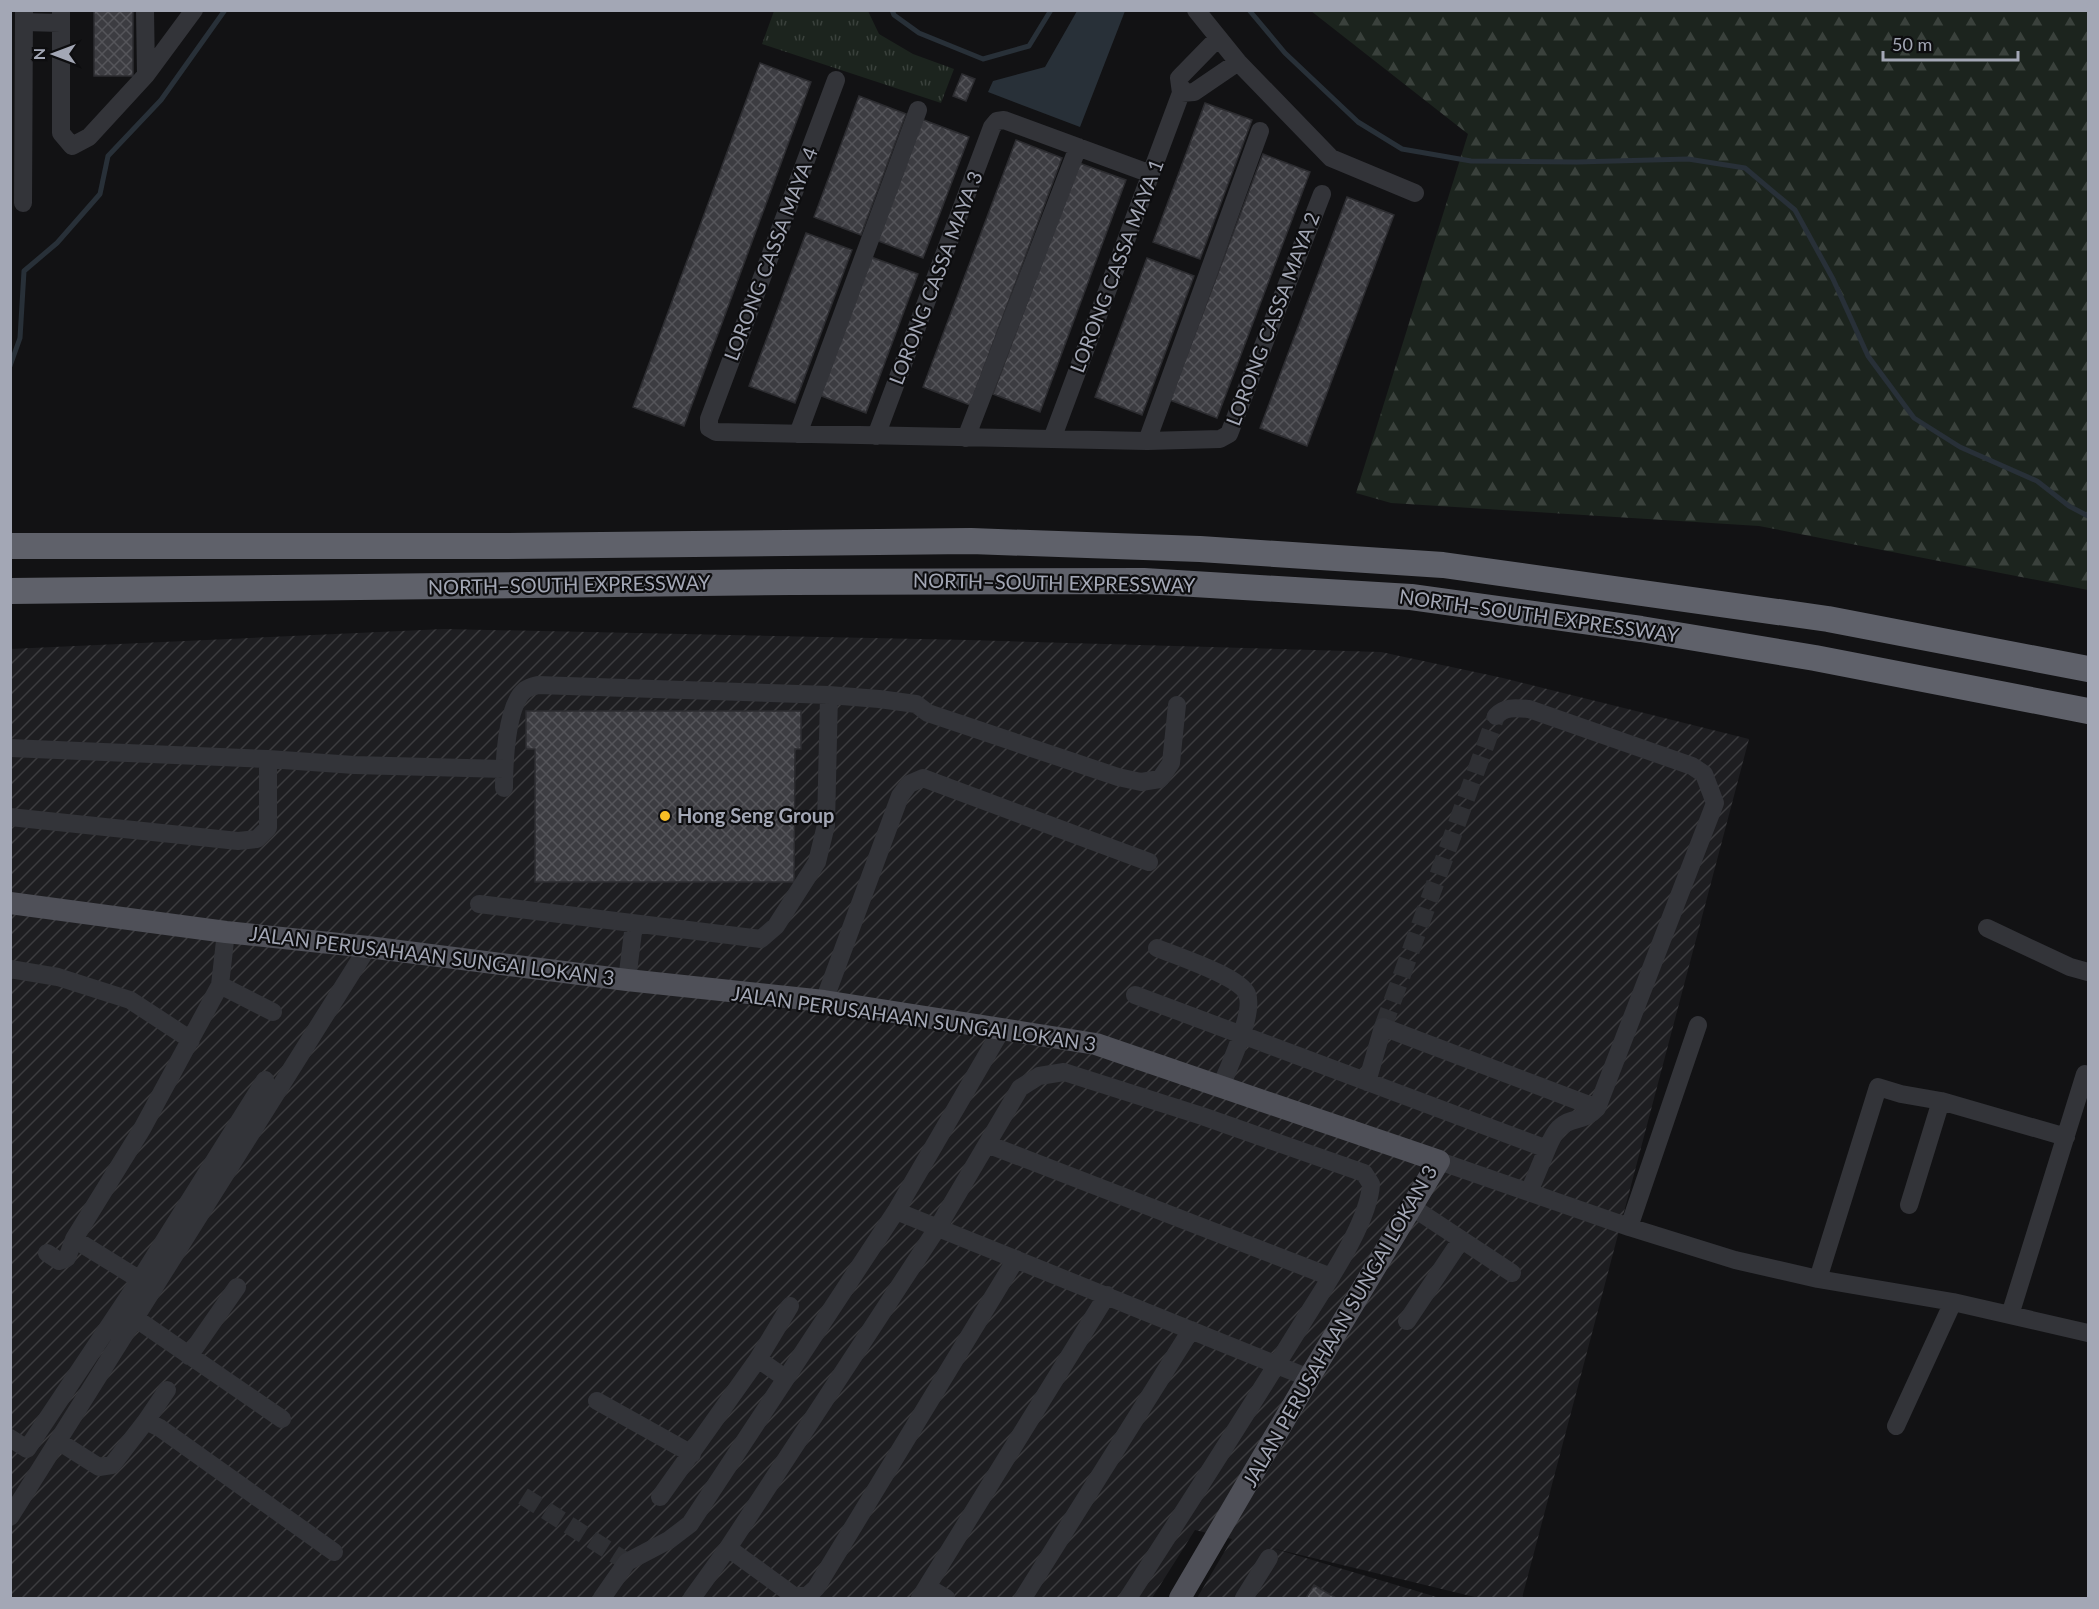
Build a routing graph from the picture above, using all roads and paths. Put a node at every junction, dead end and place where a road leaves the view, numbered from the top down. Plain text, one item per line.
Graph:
1 (145, 10) edge
2 (194, 10) edge
3 (1196, 10) edge
4 (24, 16) edge
5 (61, 17) edge
6 (1218, 38) junction
7 (1238, 62) junction
8 (146, 75) junction
9 (836, 80) dead end
10 (1181, 93) junction
11 (918, 110) dead end
12 (1260, 131) dead end
13 (1078, 147) junction
14 (17, 170) edge
15 (1151, 174) junction
16 (1415, 193) dead end
17 (1322, 194) dead end
18 (23, 203) dead end
19 (798, 434) junction
20 (876, 436) junction
21 (966, 438) junction
22 (1052, 439) junction
23 (1147, 441) junction
24 (10, 546) edge
25 (10, 591) edge
26 (2088, 669) edge
27 (830, 695) junction
28 (1177, 705) dead end
29 (2088, 711) edge
30 (1496, 716) dead end
31 (10, 748) edge
32 (268, 759) junction
33 (504, 769) junction
34 (504, 788) dead end
35 (10, 818) edge
36 (1149, 862) dead end
37 (10, 903) edge
38 (479, 904) dead end
39 (634, 924) junction
40 (1987, 928) dead end
41 (226, 932) junction
42 (368, 947) junction
43 (1157, 948) dead end
44 (10, 969) edge
45 (2088, 972) edge
46 (627, 980) junction
47 (220, 985) junction
48 (1135, 995) dead end
49 (824, 1001) junction
50 (273, 1012) dead end
51 (1698, 1025) dead end
52 (1002, 1029) junction
53 (1242, 1035) junction
54 (191, 1040) junction
55 (2085, 1074) dead end
56 (265, 1080) dead end
57 (1366, 1082) junction
58 (1221, 1086) junction
59 (1941, 1101) junction
60 (1597, 1108) junction
61 (2066, 1137) junction
62 (987, 1144) junction
63 (1547, 1149) junction
64 (1439, 1161) junction
65 (1529, 1192) junction
66 (1909, 1205) dead end
67 (1412, 1208) junction
68 (903, 1214) junction
69 (938, 1227) junction
70 (1629, 1227) junction
71 (74, 1239) junction
72 (1461, 1240) junction
73 (47, 1253) dead end
74 (1016, 1259) junction
75 (1512, 1273) dead end
76 (1330, 1277) junction
77 (1818, 1279) junction
78 (147, 1284) junction
79 (237, 1287) dead end
80 (1107, 1295) junction
81 (1953, 1302) junction
82 (790, 1306) dead end
83 (2010, 1315) junction
84 (135, 1318) junction
85 (1407, 1321) dead end
86 (1191, 1330) junction
87 (2088, 1332) edge
88 (189, 1356) junction
89 (758, 1359) junction
90 (1277, 1365) junction
91 (785, 1378) junction
92 (1309, 1378) junction
93 (167, 1390) dead end
94 (597, 1401) dead end
95 (282, 1419) dead end
96 (147, 1421) junction
97 (1896, 1426) dead end
98 (10, 1438) edge
99 (58, 1441) junction
100 (27, 1449) junction
101 (692, 1454) junction
102 (46, 1460) junction
103 (660, 1497) dead end
104 (10, 1517) edge
105 (334, 1552) dead end
106 (724, 1554) junction
107 (1269, 1558) dead end
108 (924, 1593) edge
109 (603, 1599) edge
110 (692, 1599) edge
111 (946, 1599) edge
112 (1023, 1599) edge
113 (1128, 1599) edge
114 (1180, 1599) edge
115 (1244, 1599) edge

1 - 8 street
2 - 8 street
3 - 6 street
4 - 5 street
4 - 14 street
5 - 8 street
6 - 7 street
6 - 10 street, LORONG CASSA MAYA 1
7 - 10 street
7 - 16 street
9 - 19 street, LORONG CASSA MAYA 4
10 - 15 street, LORONG CASSA MAYA 1
11 - 19 street
12 - 23 street
13 - 15 street
13 - 20 street, LORONG CASSA MAYA 3
13 - 21 street
14 - 18 street
15 - 22 street, LORONG CASSA MAYA 1
17 - 23 street, LORONG CASSA MAYA 2
19 - 20 street
20 - 21 street
21 - 22 street
22 - 23 street
24 - 26 highway, NORTH–SOUTH EXPRESSWAY
25 - 29 highway, NORTH–SOUTH EXPRESSWAY
27 - 28 street
27 - 33 street
27 - 39 street
30 - 60 street
31 - 32 street
32 - 33 street
32 - 35 street
33 - 34 street
36 - 49 street
37 - 41 main road, JALAN PERUSAHAAN SUNGAI LOKAN 3
38 - 39 street
39 - 46 street
40 - 45 street
41 - 42 main road, JALAN PERUSAHAAN SUNGAI LOKAN 3
41 - 47 street
42 - 46 main road, JALAN PERUSAHAAN SUNGAI LOKAN 3
42 - 78 street
43 - 53 street
44 - 54 street
46 - 49 main road, JALAN PERUSAHAAN SUNGAI LOKAN 3
47 - 50 street
47 - 54 street
48 - 53 street
49 - 52 main road, JALAN PERUSAHAAN SUNGAI LOKAN 3
51 - 70 street
52 - 58 main road, JALAN PERUSAHAAN SUNGAI LOKAN 3
52 - 68 street
53 - 57 street
53 - 58 street
54 - 71 street
55 - 61 street
56 - 78 street
57 - 60 street
57 - 63 street
58 - 64 main road, JALAN PERUSAHAAN SUNGAI LOKAN 3
59 - 61 street
59 - 66 street
59 - 77 street
60 - 63 street
61 - 83 street
62 - 69 street
62 - 76 street
62 - 76 street
63 - 65 street
64 - 65 street
64 - 67 main road, JALAN PERUSAHAAN SUNGAI LOKAN 3
65 - 70 street
67 - 72 street
67 - 92 main road, JALAN PERUSAHAAN SUNGAI LOKAN 3
68 - 69 street
68 - 91 street
69 - 74 street
69 - 106 street
70 - 77 street
71 - 73 street
71 - 78 street
72 - 75 street
72 - 85 street
74 - 80 street
74 - 106 street
76 - 90 street
77 - 81 street
78 - 84 street
78 - 100 street
79 - 88 street
80 - 86 street
80 - 108 street
81 - 83 street
81 - 97 street
82 - 89 street
83 - 87 street
84 - 88 street
84 - 99 street
86 - 90 street
86 - 112 street
88 - 95 street
89 - 91 street
89 - 101 street
90 - 92 street
90 - 113 street
91 - 109 street
92 - 114 main road, JALAN PERUSAHAAN SUNGAI LOKAN 3
93 - 96 street
94 - 101 street
96 - 99 street
96 - 105 street
98 - 100 street
99 - 102 street
100 - 102 street
101 - 103 street
102 - 104 street
106 - 110 street
107 - 115 street
108 - 111 street

